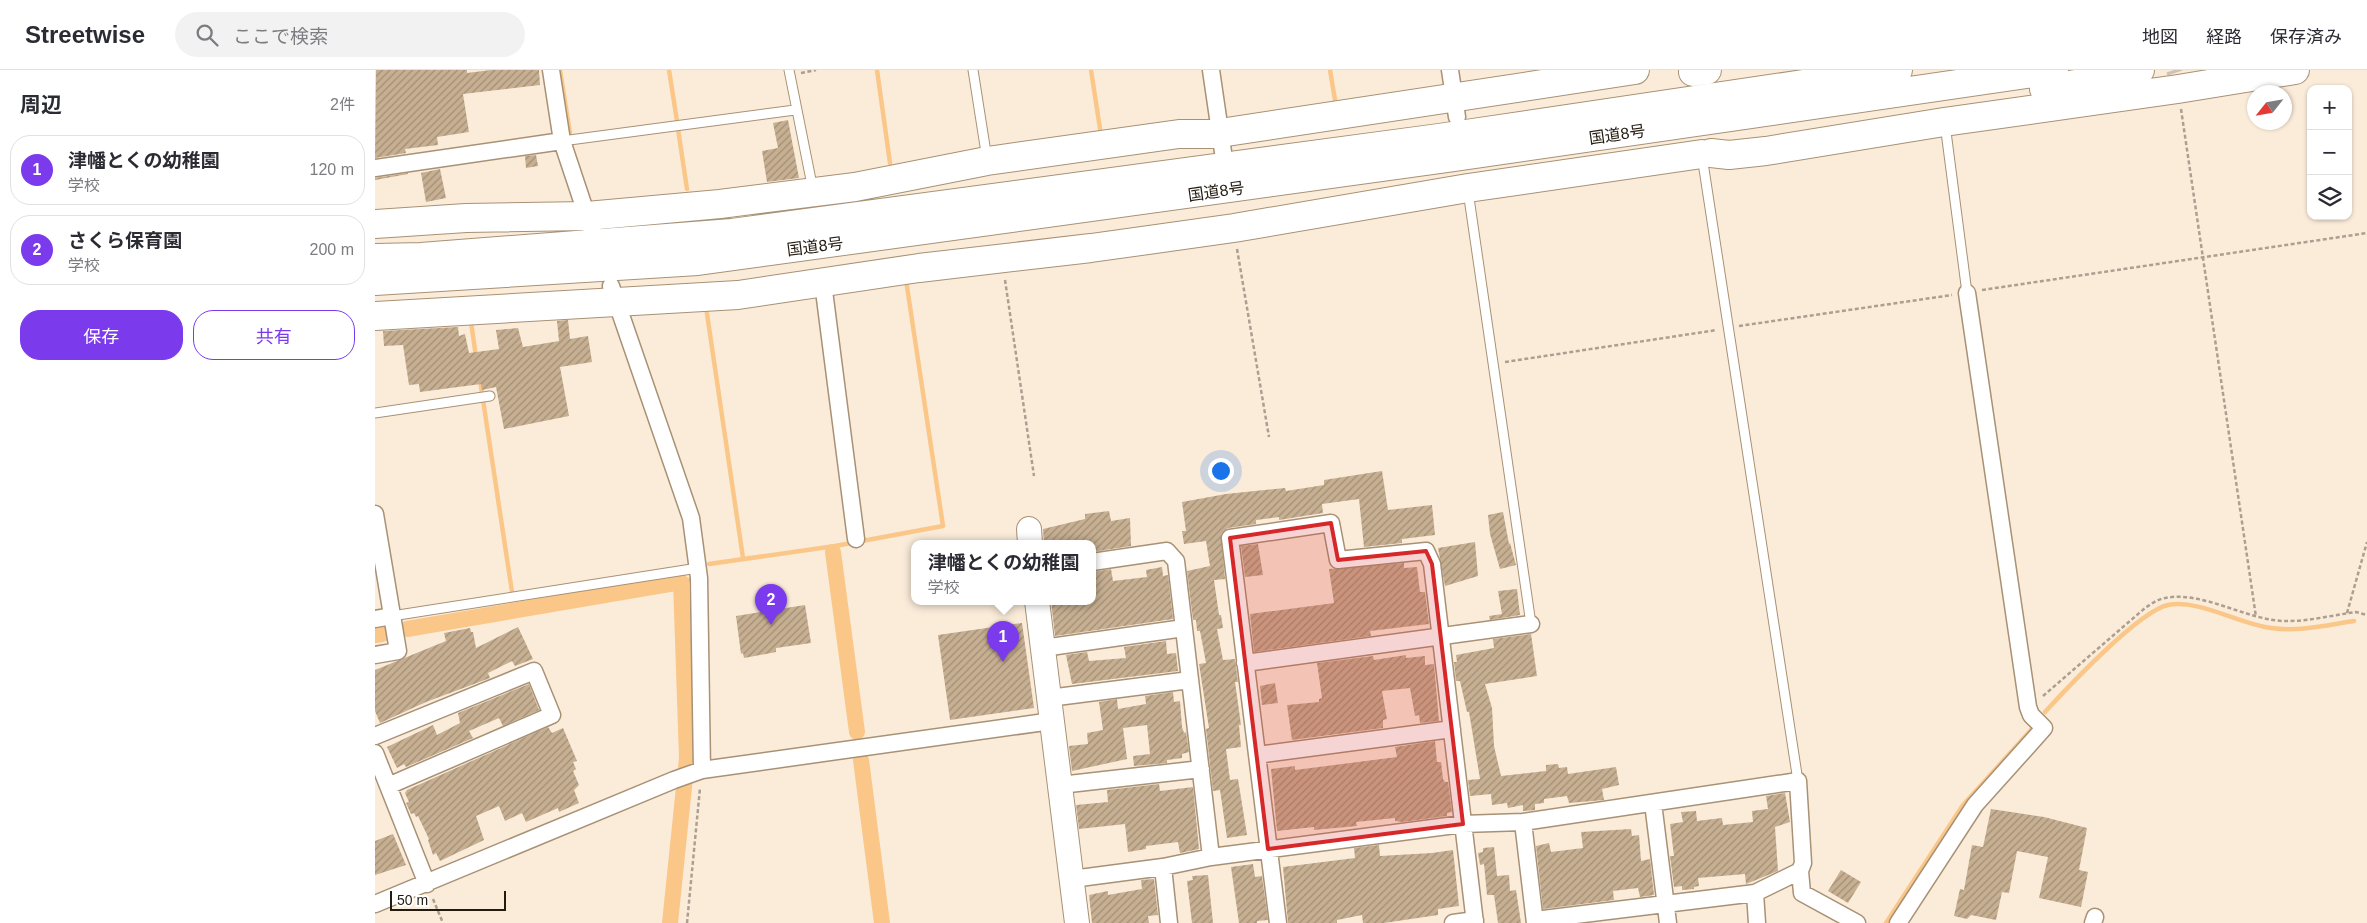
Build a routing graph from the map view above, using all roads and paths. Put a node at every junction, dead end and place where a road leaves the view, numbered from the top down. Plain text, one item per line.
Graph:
1 (551, 70) edge
2 (789, 70) edge
3 (973, 70) edge
4 (1211, 70) edge
5 (1450, 70) edge
6 (1635, 70) edge
7 (1898, 70) edge
8 (2055, 70) edge
9 (2140, 70) edge
10 (2295, 70) edge
11 (2178, 89) junction
12 (1455, 108) junction
13 (795, 110) junction
14 (1944, 122) junction
15 (1219, 140) junction
16 (563, 141) junction
17 (1704, 148) junction
18 (987, 161) junction
19 (375, 168) edge
20 (1467, 179) junction
21 (814, 193) junction
22 (1280, 219) junction
23 (589, 223) junction
24 (375, 224) edge
25 (1234, 228) junction
26 (732, 233) junction
27 (2367, 233) edge
28 (2205, 257) junction
29 (375, 258) edge
30 (1002, 258) junction
31 (375, 281) edge
32 (823, 282) junction
33 (610, 285) junction
34 (1967, 293) junction
35 (375, 316) edge
36 (1727, 328) junction
37 (1493, 364) junction
38 (488, 396) dead end
39 (375, 413) edge
40 (1269, 437) dead end
41 (1034, 476) dead end
42 (375, 514) edge
43 (377, 538) edge
44 (856, 539) dead end
45 (2367, 542) edge
46 (1096, 561) edge
47 (698, 568) junction
48 (1038, 605) edge
49 (2347, 613) junction
50 (2367, 615) edge
51 (392, 616) junction
52 (2256, 617) junction
53 (375, 619) edge
54 (1531, 624) joint
55 (1184, 628) junction
56 (1441, 635) junction
57 (1043, 648) junction
58 (375, 655) edge
59 (1245, 663) junction
60 (1190, 680) junction
61 (1049, 698) junction
62 (2029, 709) junction
63 (1052, 721) junction
64 (1452, 729) junction
65 (375, 736) edge
66 (375, 753) edge
67 (1257, 755) junction
68 (1201, 769) junction
69 (702, 770) junction
70 (1797, 781) junction
71 (1060, 785) junction
72 (388, 786) junction
73 (1653, 803) junction
74 (1523, 822) junction
75 (1463, 824) junction
76 (1269, 849) junction
77 (1211, 857) junction
78 (1163, 867) junction
79 (1799, 871) junction
80 (1072, 879) junction
81 (427, 884) junction
82 (1755, 893) junction
83 (375, 904) edge
84 (1665, 904) junction
85 (1475, 922) edge
86 (1535, 922) edge
87 (443, 923) edge
88 (687, 923) edge
89 (1077, 923) edge
90 (1169, 923) edge
91 (1278, 923) edge
92 (1453, 923) edge
93 (1667, 923) edge
94 (1757, 923) edge
95 (1857, 923) edge
96 (1898, 923) edge

1 - 16 street
2 - 13 lane
3 - 18 lane
4 - 15 street
5 - 12 street
6 - 12 highway
7 - 26 highway, 国道8号
8 - 33 highway, 国道8号
9 - 17 highway
10 - 11 highway
11 - 14 highway
11 - 28 path
12 - 15 highway
13 - 16 lane
13 - 21 lane
14 - 17 highway
14 - 34 lane
15 - 18 highway
15 - 26 highway
16 - 19 street
16 - 23 street
17 - 20 highway
17 - 36 lane
18 - 21 highway
20 - 22 highway
20 - 37 lane
21 - 23 highway
22 - 25 highway
22 - 33 highway
23 - 24 highway
25 - 30 highway
25 - 40 path
26 - 29 highway, 国道8号
27 - 28 path
28 - 34 path
28 - 52 path
30 - 32 highway
30 - 41 path
31 - 33 highway, 国道8号
32 - 33 highway
32 - 44 street
33 - 35 highway
33 - 47 street
34 - 36 path
34 - 62 street
36 - 37 path
36 - 70 lane
37 - 54 lane
38 - 39 lane
42 - 43 street
43 - 51 street
45 - 49 path
46 - 55 street
47 - 51 lane
47 - 69 street
48 - 57 street
49 - 50 path
49 - 52 path
51 - 53 street
51 - 58 street
52 - 62 path
54 - 56 street
55 - 57 street
55 - 60 street
56 - 59 street
56 - 59 street
56 - 64 street
57 - 61 street
59 - 67 street
60 - 61 street
60 - 68 street
61 - 63 street
62 - 96 street
63 - 69 street
63 - 71 street
64 - 67 street
64 - 75 street
65 - 72 street
66 - 72 street
67 - 76 street
68 - 71 street
68 - 77 street
69 - 81 street
69 - 88 path
70 - 73 street
70 - 79 street
71 - 80 street
72 - 81 street
73 - 74 street
73 - 84 street
74 - 75 street
74 - 86 street
75 - 76 street
75 - 85 street
76 - 77 street
76 - 91 street
77 - 78 street
78 - 80 street
78 - 90 street
79 - 82 street
79 - 95 street
80 - 89 street
81 - 83 street
81 - 87 path
82 - 84 street
82 - 94 street
84 - 86 street
84 - 93 street
85 - 92 street

